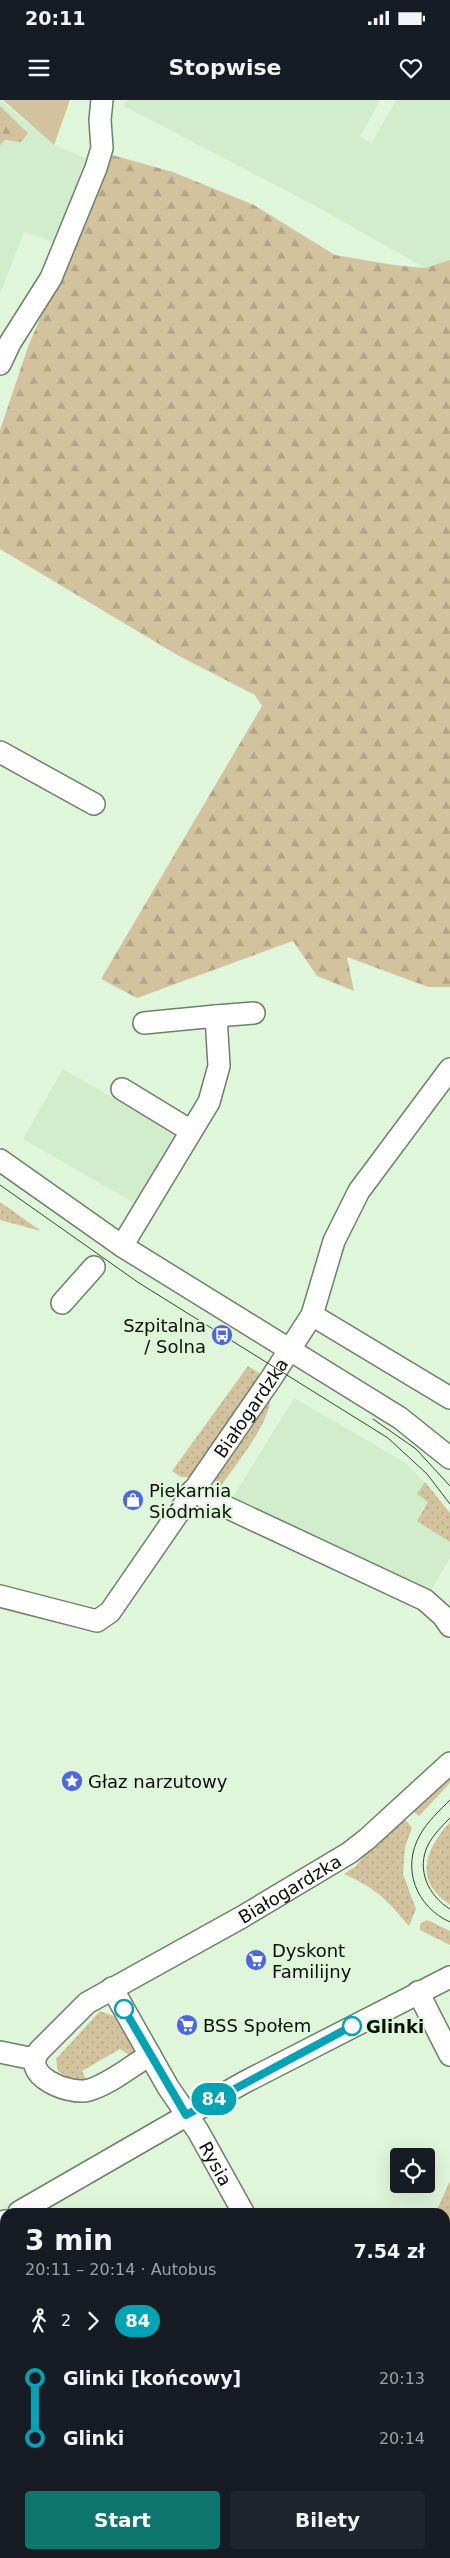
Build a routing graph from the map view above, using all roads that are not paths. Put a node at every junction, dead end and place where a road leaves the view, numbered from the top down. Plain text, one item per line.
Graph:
1 (102, 100) edge
2 (0, 364) edge
3 (0, 752) edge
4 (94, 804) dead end
5 (254, 1013) dead end
6 (216, 1016) junction
7 (144, 1023) dead end
8 (450, 1069) edge
9 (122, 1089) dead end
10 (191, 1131) junction
11 (0, 1160) edge
12 (122, 1246) junction
13 (94, 1267) dead end
14 (62, 1303) dead end
15 (312, 1315) junction
16 (290, 1350) junction
17 (450, 1398) edge
18 (450, 1458) edge
19 (192, 1491) junction
20 (0, 1596) edge
21 (450, 1626) edge
22 (450, 1763) edge
23 (450, 1976) edge
24 (112, 1988) junction
25 (418, 1992) junction
26 (0, 2052) edge
27 (150, 2055) junction
28 (450, 2055) edge
29 (34, 2059) junction
30 (186, 2115) junction
31 (26, 2208) edge
32 (241, 2208) edge

1 - 2 street
3 - 4 street
5 - 6 street
6 - 7 street
6 - 10 street
8 - 15 street, Białogardzka
9 - 10 street
10 - 12 street
11 - 12 street
12 - 16 street
13 - 14 street
15 - 16 street, Białogardzka
15 - 17 street
16 - 18 street
16 - 19 street, Białogardzka
19 - 20 street, Białogardzka
19 - 21 street
22 - 24 street, Białogardzka
23 - 25 street
24 - 27 street
24 - 29 street, Białogardzka
25 - 28 street
25 - 30 street
26 - 29 street
27 - 29 street
27 - 30 street
30 - 31 street
30 - 32 street, Rysia

